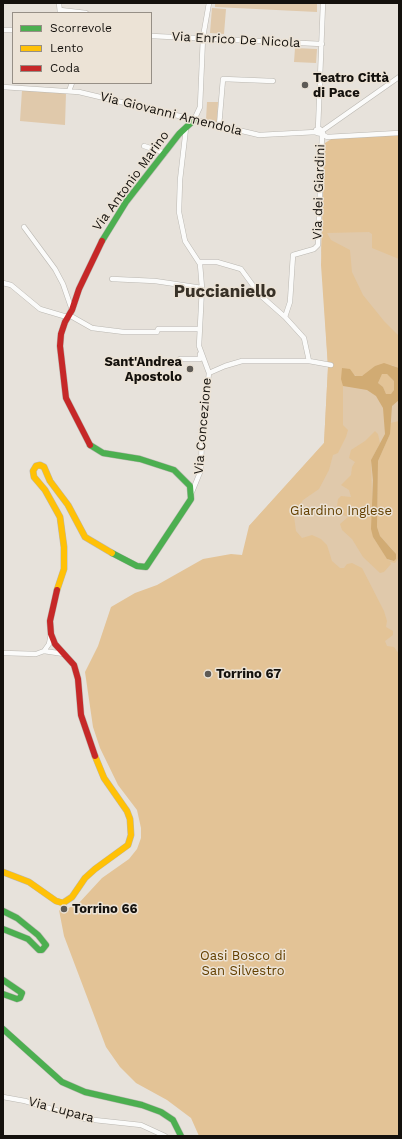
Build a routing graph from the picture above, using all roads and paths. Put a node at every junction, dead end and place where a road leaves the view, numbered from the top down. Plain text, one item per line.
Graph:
1 (59, 3) edge
2 (209, 3) edge
3 (323, 3) edge
4 (60, 12) edge
5 (152, 36) edge
6 (204, 37) junction
7 (322, 44) junction
8 (399, 77) edge
9 (273, 81) dead end
10 (72, 84) edge
11 (3, 87) edge
12 (69, 91) junction
13 (194, 120) junction
14 (187, 126) junction
15 (219, 126) junction
16 (320, 132) junction
17 (399, 133) edge
18 (144, 146) dead end
19 (165, 152) junction
20 (24, 227) dead end
21 (199, 262) junction
22 (112, 279) dead end
23 (3, 283) edge
24 (202, 288) junction
25 (69, 314) junction
26 (285, 317) junction
27 (199, 330) junction
28 (200, 350) junction
29 (180, 359) dead end
30 (309, 361) junction
31 (331, 364) dead end
32 (209, 373) junction
33 (192, 492) junction
34 (52, 634) junction
35 (44, 651) junction
36 (3, 653) edge
37 (65, 654) junction
38 (3, 872) edge
39 (3, 911) edge
40 (3, 929) edge
41 (3, 980) edge
42 (3, 994) edge
43 (3, 1029) edge
44 (3, 1097) edge
45 (165, 1136) edge
46 (181, 1136) edge

1 - 4 street
2 - 6 street
3 - 7 street
5 - 6 street, Via Enrico De Nicola
6 - 7 street, Via Enrico De Nicola
6 - 13 street
7 - 16 street
8 - 16 street
9 - 15 street
10 - 12 street
11 - 12 street, Via Giovanni Amendola
12 - 13 street, Via Giovanni Amendola
13 - 14 street, Via Antonio Marino
13 - 15 street, Via Giovanni Amendola
14 - 19 street, Via Antonio Marino
14 - 21 street, Via Concezione
15 - 16 street, Via Giovanni Amendola
16 - 17 street, Via Giovanni Amendola
16 - 26 street, Via dei Giardini
18 - 19 street
19 - 25 street, Via Antonio Marino
20 - 25 street
21 - 24 street, Via Concezione
21 - 26 street
22 - 24 street
23 - 25 street
24 - 27 street, Via Concezione
25 - 27 street
25 - 33 street, Via Antonio Marino
26 - 30 street
27 - 28 street, Via Concezione
28 - 29 street
28 - 32 street, Via Concezione
30 - 31 street
30 - 32 street
32 - 33 street, Via Concezione
33 - 34 street
34 - 35 street
34 - 37 street
35 - 36 street
35 - 37 street
37 - 38 street
39 - 40 street
41 - 42 street
43 - 46 street
44 - 45 street, Via Lupara

